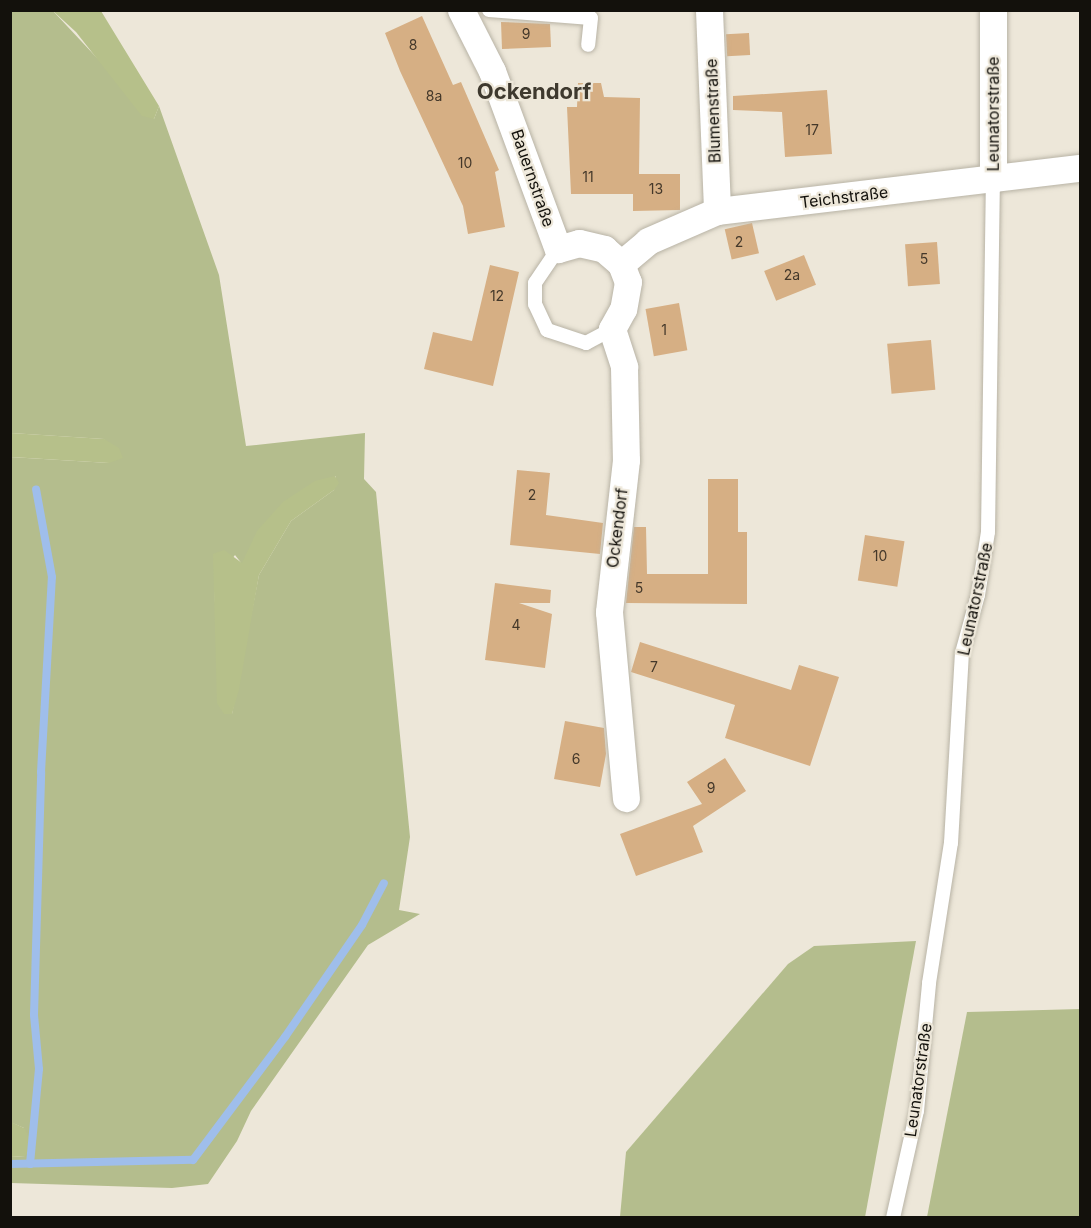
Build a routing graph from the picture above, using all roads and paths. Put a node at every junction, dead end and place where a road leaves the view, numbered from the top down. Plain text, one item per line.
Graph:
1 (461, 10) edge
2 (489, 10) edge
3 (709, 10) edge
4 (993, 10) edge
5 (588, 45) dead end
6 (1080, 168) edge
7 (993, 179) junction
8 (717, 211) junction
9 (558, 249) junction
10 (621, 264) junction
11 (612, 329) junction
12 (626, 798) dead end
13 (893, 1218) edge

1 - 9 street, Bauernstraße
2 - 5 lane
3 - 8 street, Blumenstraße
4 - 7 street, Leunatorstraße
6 - 7 street, Teichstraße
7 - 8 street, Teichstraße
7 - 13 lane, Leunatorstraße
8 - 10 street, Teichstraße
9 - 10 street
9 - 11 lane
10 - 11 street
11 - 12 street, Ockendorf

